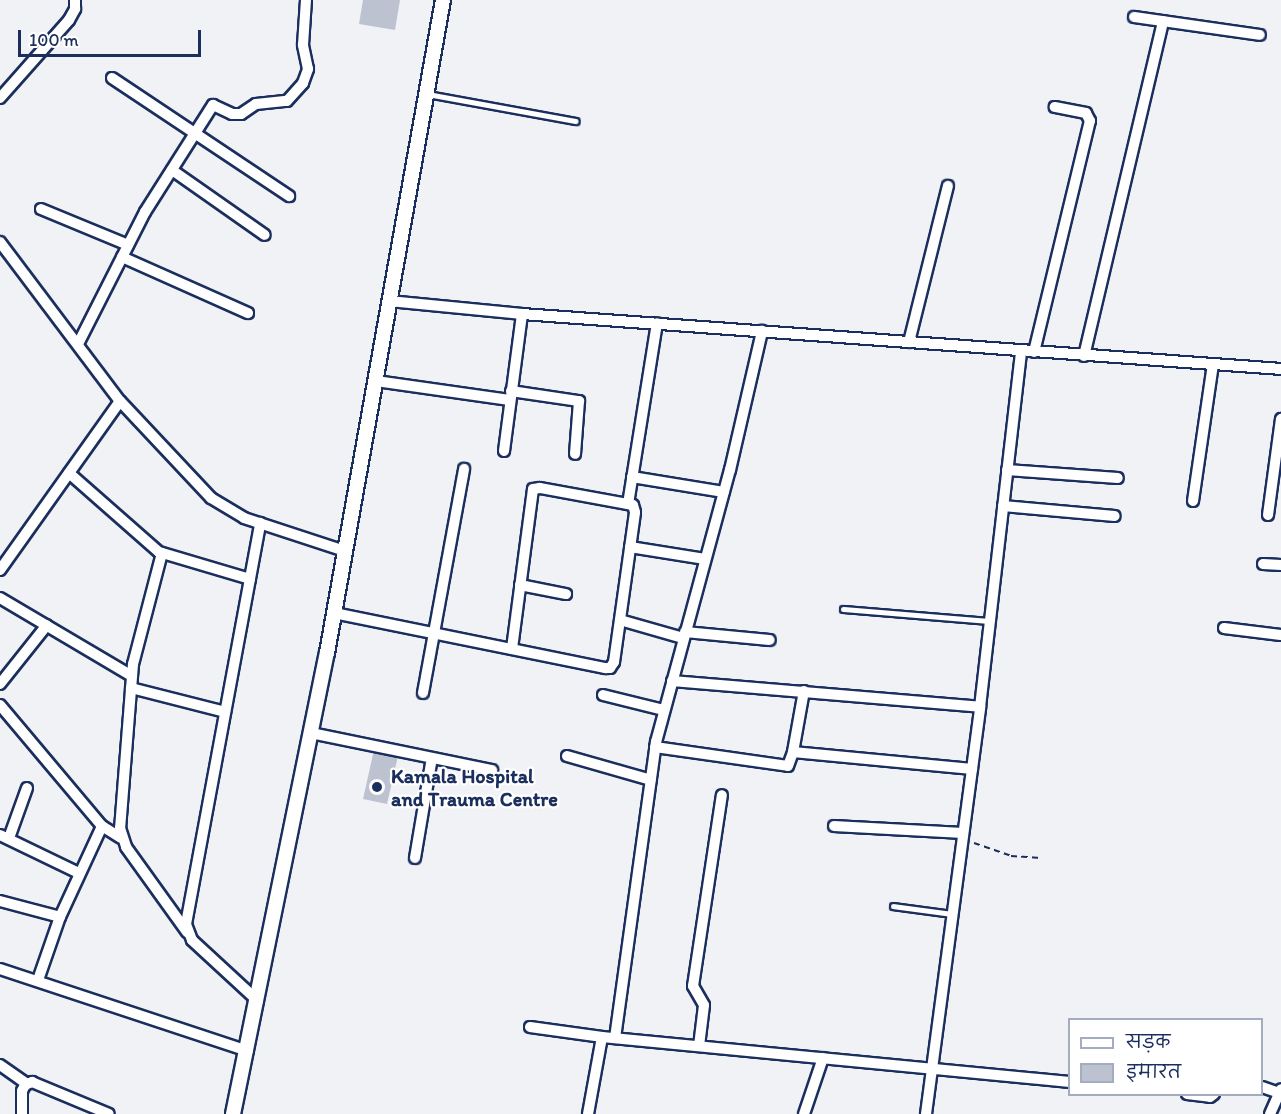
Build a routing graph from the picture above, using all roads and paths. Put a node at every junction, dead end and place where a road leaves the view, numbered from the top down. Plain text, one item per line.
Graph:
1 (75, 0) edge
2 (306, 0) edge
3 (443, 0) edge
4 (1134, 18) dead end
5 (1163, 21) junction
6 (1260, 35) dead end
7 (112, 78) dead end
8 (427, 94) junction
9 (0, 98) edge
10 (1055, 107) dead end
11 (576, 121) dead end
12 (196, 134) junction
13 (172, 170) junction
14 (948, 186) dead end
15 (289, 196) dead end
16 (41, 209) dead end
17 (265, 235) dead end
18 (128, 245) junction
19 (1, 246) edge
20 (122, 257) junction
21 (389, 301) junction
22 (248, 313) dead end
23 (522, 314) junction
24 (657, 323) junction
25 (762, 331) junction
26 (909, 342) junction
27 (78, 344) junction
28 (1021, 351) junction
29 (1034, 352) junction
30 (1084, 356) junction
31 (1214, 364) junction
32 (1281, 369) edge
33 (376, 381) junction
34 (510, 395) junction
35 (120, 401) junction
36 (1281, 419) edge
37 (504, 451) dead end
38 (575, 454) dead end
39 (464, 469) dead end
40 (1007, 470) junction
41 (69, 473) junction
42 (632, 477) junction
43 (1118, 477) dead end
44 (724, 492) junction
45 (1193, 501) dead end
46 (628, 504) junction
47 (1003, 506) junction
48 (1268, 515) dead end
49 (1115, 516) dead end
50 (260, 523) junction
51 (630, 547) junction
52 (345, 551) junction
53 (162, 553) junction
54 (705, 559) junction
55 (1263, 564) dead end
56 (1281, 565) edge
57 (0, 570) edge
58 (250, 579) junction
59 (520, 585) junction
60 (566, 594) dead end
61 (0, 598) edge
62 (843, 609) dead end
63 (334, 613) junction
64 (620, 620) junction
65 (990, 621) junction
66 (47, 625) junction
67 (1224, 628) dead end
68 (434, 633) junction
69 (684, 635) junction
70 (1281, 635) edge
71 (770, 640) dead end
72 (512, 649) junction
73 (672, 681) junction
74 (132, 682) junction
75 (0, 684) edge
76 (804, 691) junction
77 (423, 693) dead end
78 (603, 695) dead end
79 (0, 705) edge
80 (980, 707) junction
81 (664, 710) junction
82 (225, 712) junction
83 (311, 733) junction
84 (656, 747) junction
85 (794, 752) junction
86 (567, 756) dead end
87 (432, 758) junction
88 (972, 769) junction
89 (492, 771) dead end
90 (651, 780) junction
91 (27, 788) dead end
92 (722, 795) dead end
93 (102, 826) junction
94 (834, 826) dead end
95 (4, 836) edge
96 (963, 836) junction
97 (121, 838) junction
98 (415, 858) dead end
99 (1041, 858) dead end
100 (79, 873) junction
101 (0, 901) edge
102 (893, 906) dead end
103 (953, 914) junction
104 (60, 917) junction
105 (187, 932) junction
106 (0, 969) edge
107 (38, 980) junction
108 (258, 1001) junction
109 (530, 1027) dead end
110 (602, 1037) junction
111 (615, 1038) junction
112 (699, 1046) junction
113 (248, 1051) junction
114 (823, 1058) junction
115 (0, 1065) edge
116 (932, 1069) junction
117 (1068, 1082) edge
118 (26, 1083) junction
119 (1263, 1087) edge
120 (1280, 1091) edge
121 (22, 1114) edge
122 (109, 1114) edge
123 (233, 1114) edge
124 (588, 1114) edge
125 (804, 1114) edge
126 (928, 1114) edge
127 (1270, 1114) edge

1 - 9 street
2 - 12 street
3 - 8 main road
4 - 5 street
5 - 6 street
5 - 30 street
7 - 12 street
8 - 11 lane
8 - 21 main road
10 - 29 street
12 - 13 street
12 - 15 street
13 - 17 street
13 - 18 street
14 - 26 street
16 - 18 street
18 - 20 street
19 - 27 street
20 - 22 street
20 - 27 street
21 - 23 street
21 - 33 main road
23 - 24 street
23 - 34 street
24 - 25 street
24 - 42 street
25 - 26 street
25 - 44 street
26 - 28 street
27 - 35 street
28 - 29 street
28 - 40 street
29 - 30 street
30 - 31 street
31 - 32 street
31 - 45 street
33 - 34 street
33 - 52 main road
34 - 37 street
34 - 38 street
35 - 41 street
35 - 50 street
36 - 48 street
39 - 68 street
40 - 43 street
40 - 47 street
41 - 53 street
41 - 57 street
42 - 44 street
42 - 46 street
44 - 54 street
46 - 51 street
46 - 59 street
47 - 49 street
47 - 65 street
50 - 52 street
50 - 58 street
51 - 54 street
51 - 64 street
52 - 63 main road
53 - 58 street
53 - 74 street
54 - 69 street
55 - 56 street
58 - 82 street
59 - 60 street
59 - 72 street
61 - 66 street
62 - 65 lane
63 - 68 street
63 - 83 main road
64 - 69 street
64 - 72 street
65 - 80 street
66 - 74 street
66 - 75 street
67 - 70 street
68 - 72 street
68 - 77 street
69 - 71 street
69 - 73 street
73 - 76 street
73 - 81 street
74 - 82 street
74 - 97 street
76 - 80 street
76 - 85 street
78 - 81 street
79 - 93 street
80 - 88 street
81 - 84 street
82 - 105 street
83 - 87 street
83 - 108 main road
84 - 85 street
84 - 90 street
85 - 88 street
86 - 90 street
87 - 89 street
87 - 98 street
88 - 96 street
90 - 111 street
91 - 95 street
92 - 112 street
93 - 97 street
93 - 100 street
94 - 96 street
95 - 100 street
96 - 99 path
96 - 103 street
97 - 105 street
100 - 104 street
101 - 104 street
102 - 103 lane
103 - 116 street
104 - 107 street
105 - 108 street
106 - 107 street
107 - 113 street
108 - 113 main road
109 - 110 street
110 - 111 street
110 - 124 street
111 - 112 street
112 - 114 street
113 - 123 main road
114 - 116 street
114 - 125 street
115 - 118 street
116 - 117 street
116 - 126 street
118 - 121 street
118 - 122 street
119 - 120 street
120 - 127 street

